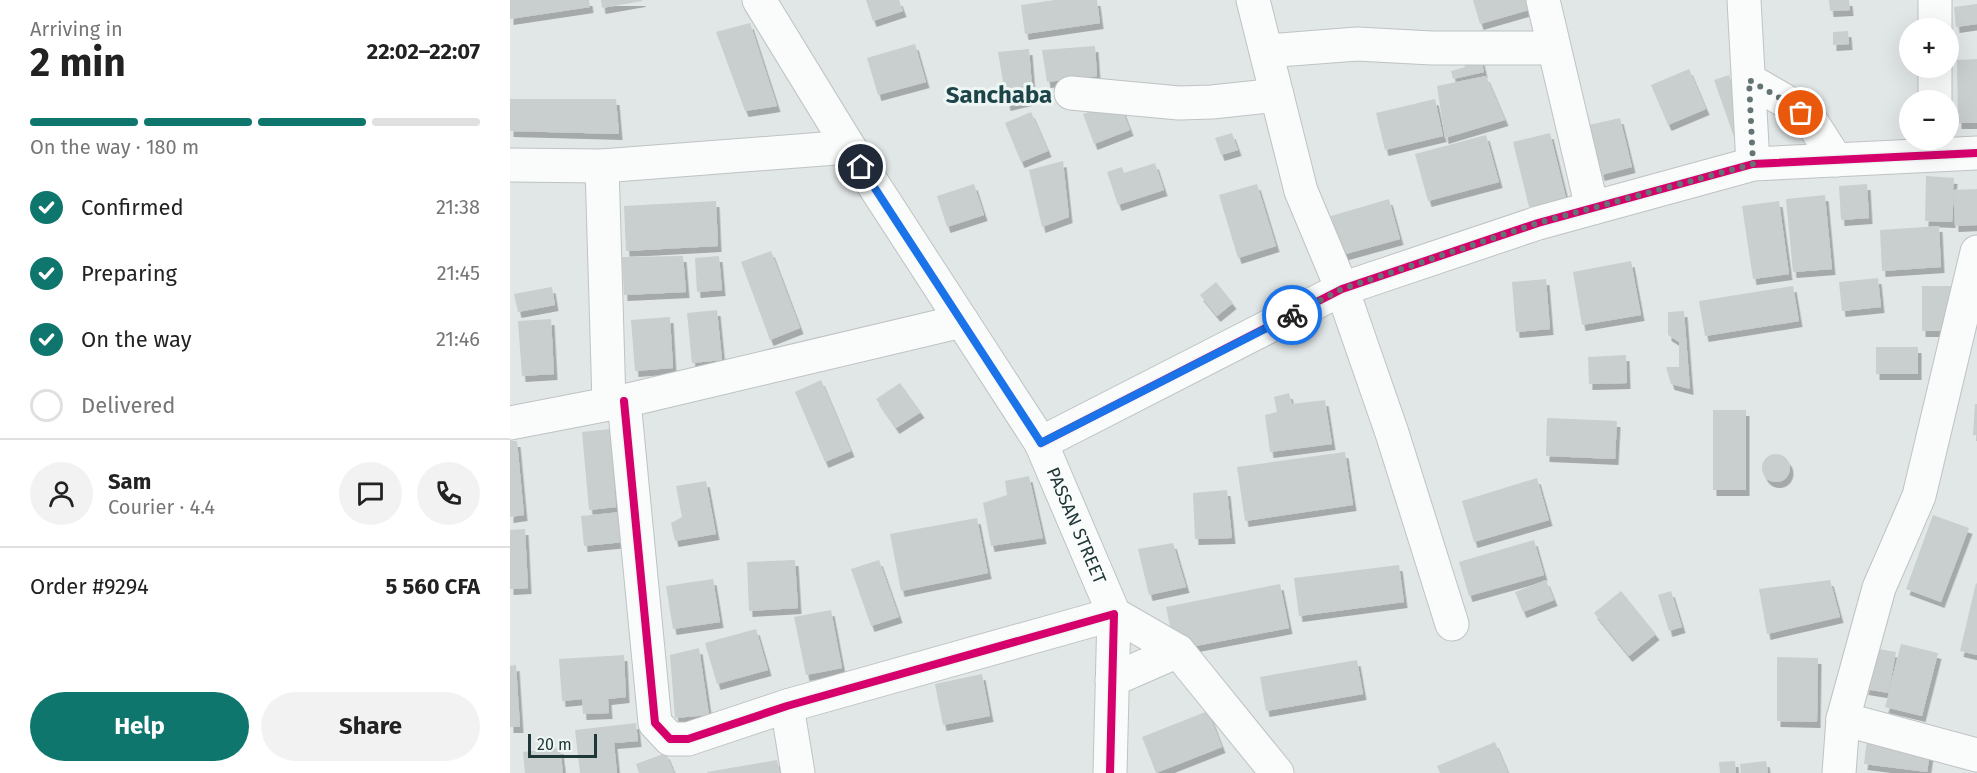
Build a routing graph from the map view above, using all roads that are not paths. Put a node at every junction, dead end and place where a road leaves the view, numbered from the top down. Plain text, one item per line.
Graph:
1 (759, 0) edge
2 (1253, 0) edge
3 (1543, 0) edge
4 (1744, 0) edge
5 (1935, 0) edge
6 (1935, 18) edge
7 (1554, 48) junction
8 (1266, 51) junction
9 (1749, 80) junction
10 (1071, 93) dead end
11 (1277, 95) junction
12 (849, 147) junction
13 (1911, 150) edge
14 (1956, 150) edge
15 (1977, 153) edge
16 (1836, 160) junction
17 (1753, 164) junction
18 (510, 165) edge
19 (602, 166) junction
20 (1592, 208) junction
21 (1977, 252) edge
22 (1342, 289) junction
23 (962, 321) junction
24 (616, 402) junction
25 (510, 423) edge
26 (1041, 443) junction
27 (1114, 614) junction
28 (1452, 624) dead end
29 (1178, 651) junction
30 (1112, 681) junction
31 (787, 706) junction
32 (1843, 719) junction
33 (1977, 755) edge
34 (798, 773) edge
35 (1110, 773) edge
36 (1277, 773) edge
37 (1839, 773) edge

1 - 12 street, PASSAN STREET
2 - 8 street
3 - 7 street
4 - 9 street
5 - 6 street
7 - 8 street
7 - 20 street
8 - 11 street
9 - 16 street
9 - 17 street
10 - 11 street
11 - 22 street
12 - 19 street
12 - 23 street, PASSAN STREET
13 - 16 street
14 - 15 street
16 - 17 street
17 - 20 street
18 - 19 street
19 - 24 street
20 - 22 street
21 - 32 street
22 - 26 street
22 - 28 street
23 - 24 street
23 - 26 street, PASSAN STREET
24 - 25 street
24 - 31 street
26 - 27 street, PASSAN STREET
27 - 29 street
27 - 30 street
27 - 31 street
29 - 30 street
29 - 36 street
30 - 35 street
31 - 34 street
32 - 33 street
32 - 37 street

